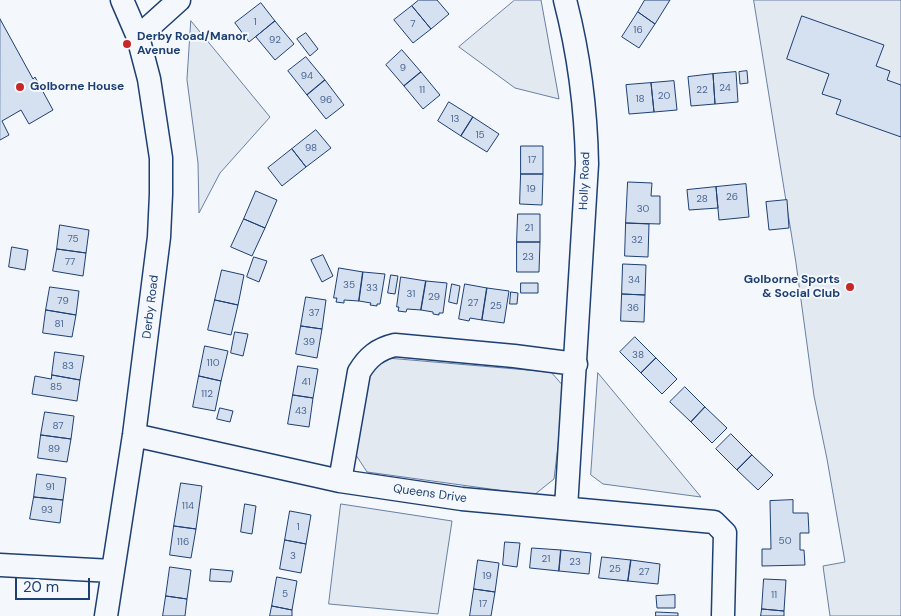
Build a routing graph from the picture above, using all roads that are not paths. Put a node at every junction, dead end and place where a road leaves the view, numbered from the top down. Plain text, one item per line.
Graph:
1 (122, 0) edge
2 (179, 0) edge
3 (565, 0) edge
4 (138, 37) junction
5 (576, 364) junction
6 (134, 435) junction
7 (340, 481) junction
8 (566, 508) junction
9 (0, 565) edge
10 (112, 571) junction
11 (106, 616) edge
12 (723, 616) edge

1 - 4 street, Derby Road
2 - 4 street
3 - 5 street, Holly Road
4 - 6 street, Derby Road
5 - 7 street
5 - 8 street, Holly Road
6 - 7 street, Queens Drive
6 - 10 street, Derby Road
7 - 8 street, Queens Drive
8 - 12 street, Queens Drive
9 - 10 street
10 - 11 street, Derby Road

